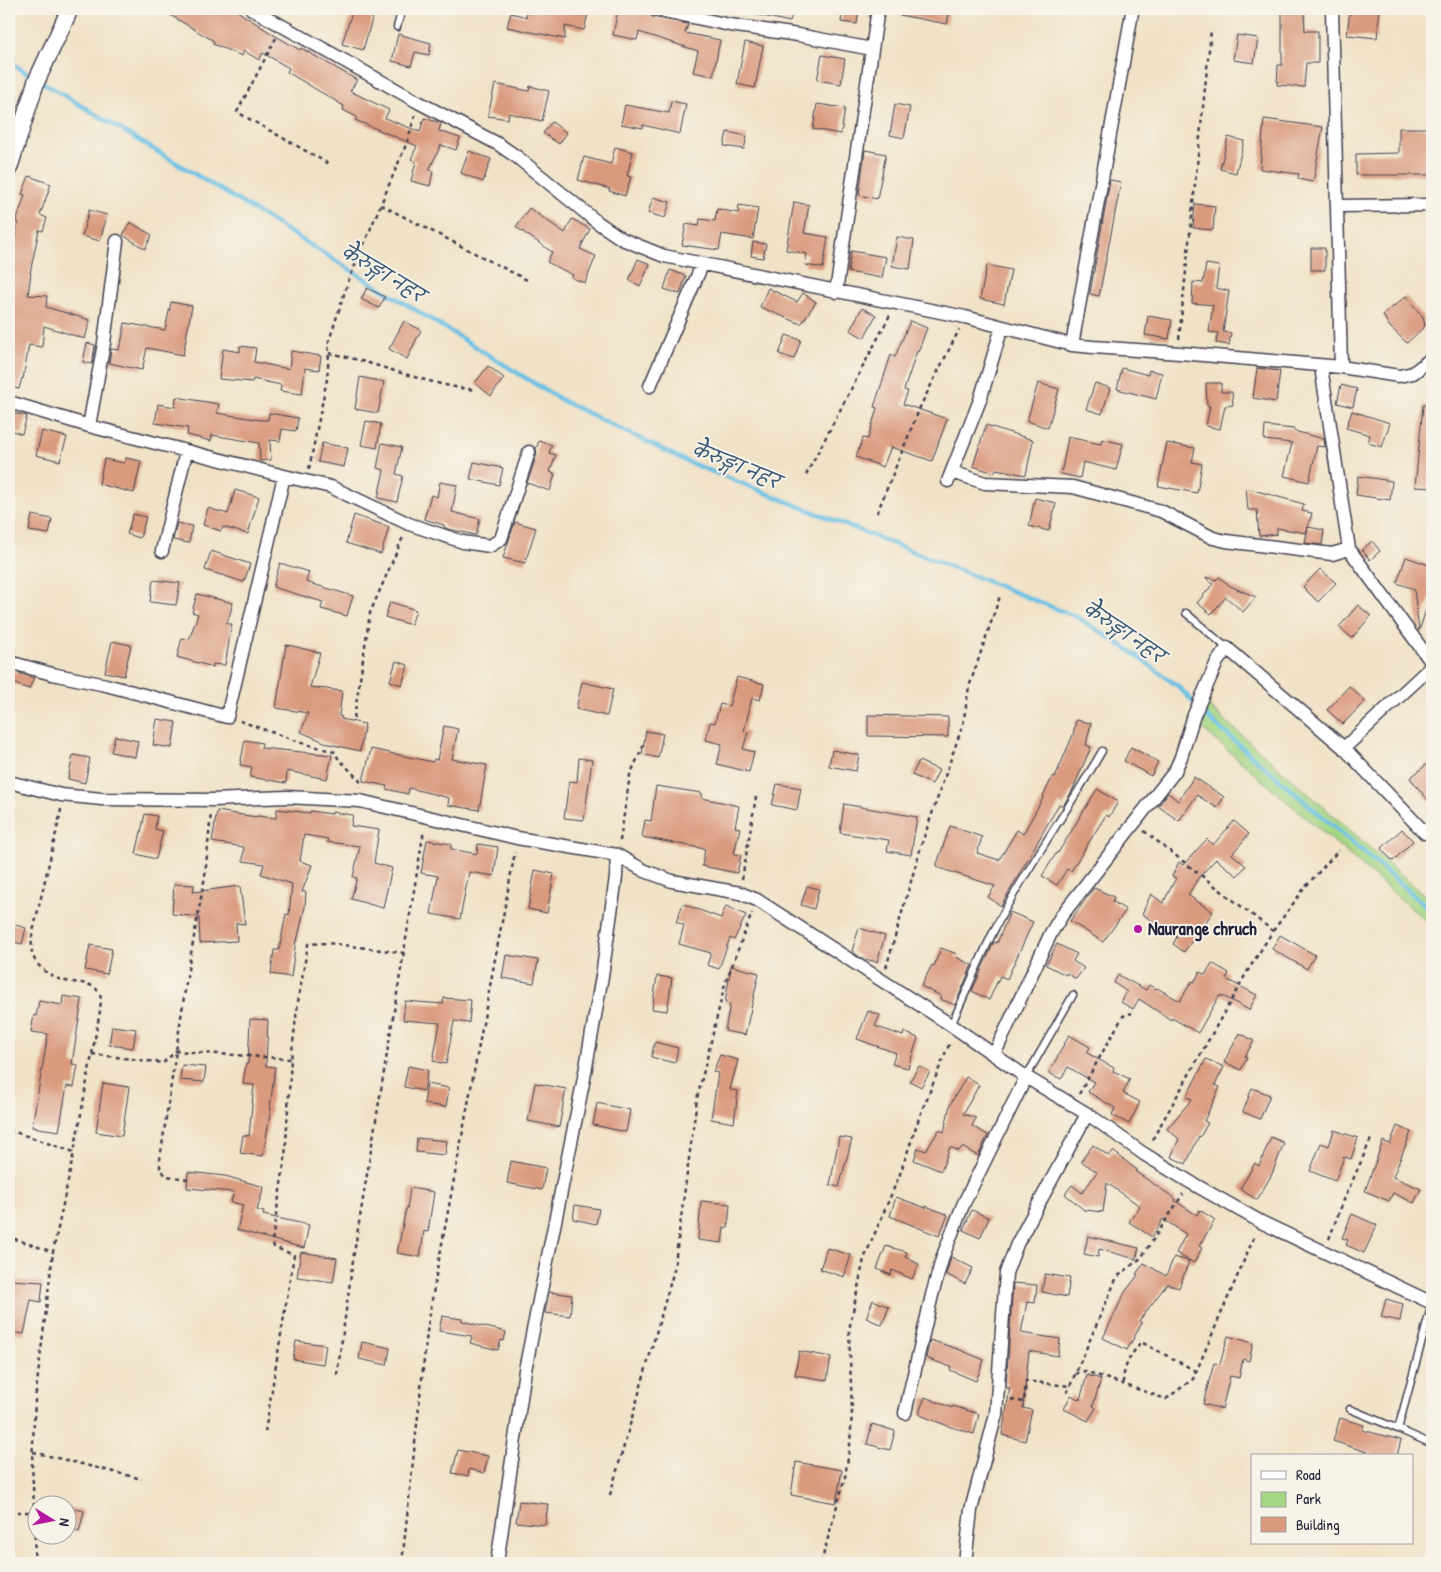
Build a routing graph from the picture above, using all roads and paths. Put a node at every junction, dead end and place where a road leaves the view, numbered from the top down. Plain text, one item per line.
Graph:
1 (70, 9) edge
2 (252, 9) edge
3 (402, 9) edge
4 (654, 9) edge
5 (878, 9) edge
6 (1332, 9) edge
7 (1132, 14) dead end
8 (282, 25) junction
9 (396, 27) dead end
10 (1211, 30) dead end
11 (872, 48) junction
12 (418, 102) junction
13 (329, 164) dead end
14 (9, 168) edge
15 (381, 205) junction
16 (1432, 205) edge
17 (1337, 206) junction
18 (118, 241) dead end
19 (702, 264) junction
20 (530, 281) dead end
21 (836, 292) junction
22 (896, 303) junction
23 (966, 317) junction
24 (1002, 327) junction
25 (1072, 345) junction
26 (329, 353) junction
27 (1180, 353) junction
28 (1432, 358) edge
29 (1320, 367) junction
30 (1342, 368) junction
31 (650, 386) dead end
32 (476, 390) dead end
33 (9, 402) edge
34 (89, 426) junction
35 (186, 452) junction
36 (529, 452) dead end
37 (284, 476) junction
38 (806, 476) dead end
39 (306, 480) junction
40 (877, 513) dead end
41 (409, 524) junction
42 (1349, 549) junction
43 (162, 551) dead end
44 (1000, 596) dead end
45 (1186, 613) dead end
46 (1227, 648) junction
47 (9, 662) edge
48 (1432, 664) edge
49 (227, 717) junction
50 (354, 718) dead end
51 (644, 744) dead end
52 (1344, 748) junction
53 (1102, 751) dead end
54 (9, 782) edge
55 (61, 795) junction
56 (756, 796) dead end
57 (213, 800) junction
58 (360, 801) junction
59 (426, 816) junction
60 (1134, 823) junction
61 (1425, 833) dead end
62 (517, 838) junction
63 (1339, 850) dead end
64 (618, 855) junction
65 (740, 893) junction
66 (757, 900) junction
67 (1273, 931) junction
68 (404, 953) junction
69 (882, 981) junction
70 (1073, 995) dead end
71 (1132, 1013) dead end
72 (955, 1028) junction
73 (176, 1051) junction
74 (92, 1054) junction
75 (994, 1055) junction
76 (292, 1059) junction
77 (1026, 1077) junction
78 (1072, 1105) junction
79 (1087, 1114) junction
80 (9, 1130) edge
81 (1371, 1139) dead end
82 (74, 1152) junction
83 (1144, 1154) junction
84 (188, 1179) dead end
85 (1190, 1182) junction
86 (1261, 1222) junction
87 (9, 1237) edge
88 (1324, 1251) junction
89 (53, 1252) junction
90 (1432, 1304) edge
91 (1196, 1371) junction
92 (1075, 1374) junction
93 (337, 1376) dead end
94 (1124, 1384) junction
95 (1069, 1386) junction
96 (1067, 1393) dead end
97 (997, 1398) junction
98 (1350, 1409) dead end
99 (905, 1413) dead end
100 (1398, 1429) junction
101 (265, 1432) dead end
102 (1432, 1444) edge
103 (33, 1452) junction
104 (142, 1479) dead end
105 (34, 1494) edge
106 (610, 1495) dead end
107 (9, 1512) edge
108 (28, 1512) edge
109 (34, 1544) edge
110 (34, 1563) edge
111 (402, 1563) edge
112 (497, 1563) edge
113 (821, 1563) edge
114 (964, 1563) edge

1 - 14 street
2 - 8 street
3 - 9 lane
4 - 11 street
5 - 11 street
6 - 17 street
7 - 25 street
8 - 12 street
8 - 13 path
10 - 27 path
11 - 21 street
12 - 15 path
12 - 19 street
15 - 20 path
15 - 26 path
16 - 17 street
17 - 30 street
18 - 34 street
19 - 21 street
19 - 31 street
21 - 22 street
22 - 23 street
22 - 38 path
23 - 24 street
23 - 40 path
24 - 25 street
24 - 42 street
25 - 27 street
26 - 32 path
26 - 39 path
27 - 29 street
28 - 30 street
29 - 30 street
29 - 42 street
33 - 34 street
34 - 35 street
35 - 37 street
35 - 43 street
36 - 41 street
37 - 39 street
37 - 49 street
39 - 41 street
41 - 50 path
42 - 48 street
44 - 69 path
45 - 46 lane
46 - 52 street
46 - 60 street
47 - 49 street
48 - 52 street
49 - 58 path
51 - 64 path
52 - 61 street
53 - 72 lane
54 - 55 street
55 - 57 street
55 - 74 path
56 - 65 path
57 - 58 street
57 - 73 path
58 - 59 street
59 - 62 street
59 - 68 path
60 - 67 path
60 - 75 street
62 - 64 street
62 - 111 path
63 - 67 path
64 - 65 street
64 - 112 street
65 - 66 street
66 - 69 street
66 - 106 path
67 - 83 path
68 - 76 path
68 - 93 path
69 - 72 street
70 - 77 lane
71 - 78 path
72 - 75 street
72 - 113 path
73 - 74 path
73 - 76 path
73 - 84 path
74 - 82 path
75 - 77 street
76 - 101 path
77 - 78 street
77 - 99 street
78 - 79 street
79 - 83 street
79 - 97 street
80 - 82 path
81 - 88 path
82 - 89 path
83 - 85 street
85 - 86 street
85 - 92 path
86 - 88 street
86 - 91 path
87 - 89 path
88 - 90 street
89 - 103 path
90 - 100 lane
91 - 94 path
91 - 94 path
92 - 94 path
92 - 95 path
95 - 96 path
95 - 97 path
97 - 114 street
98 - 100 lane
100 - 102 lane
103 - 104 path
103 - 105 path
107 - 108 path
109 - 110 path

